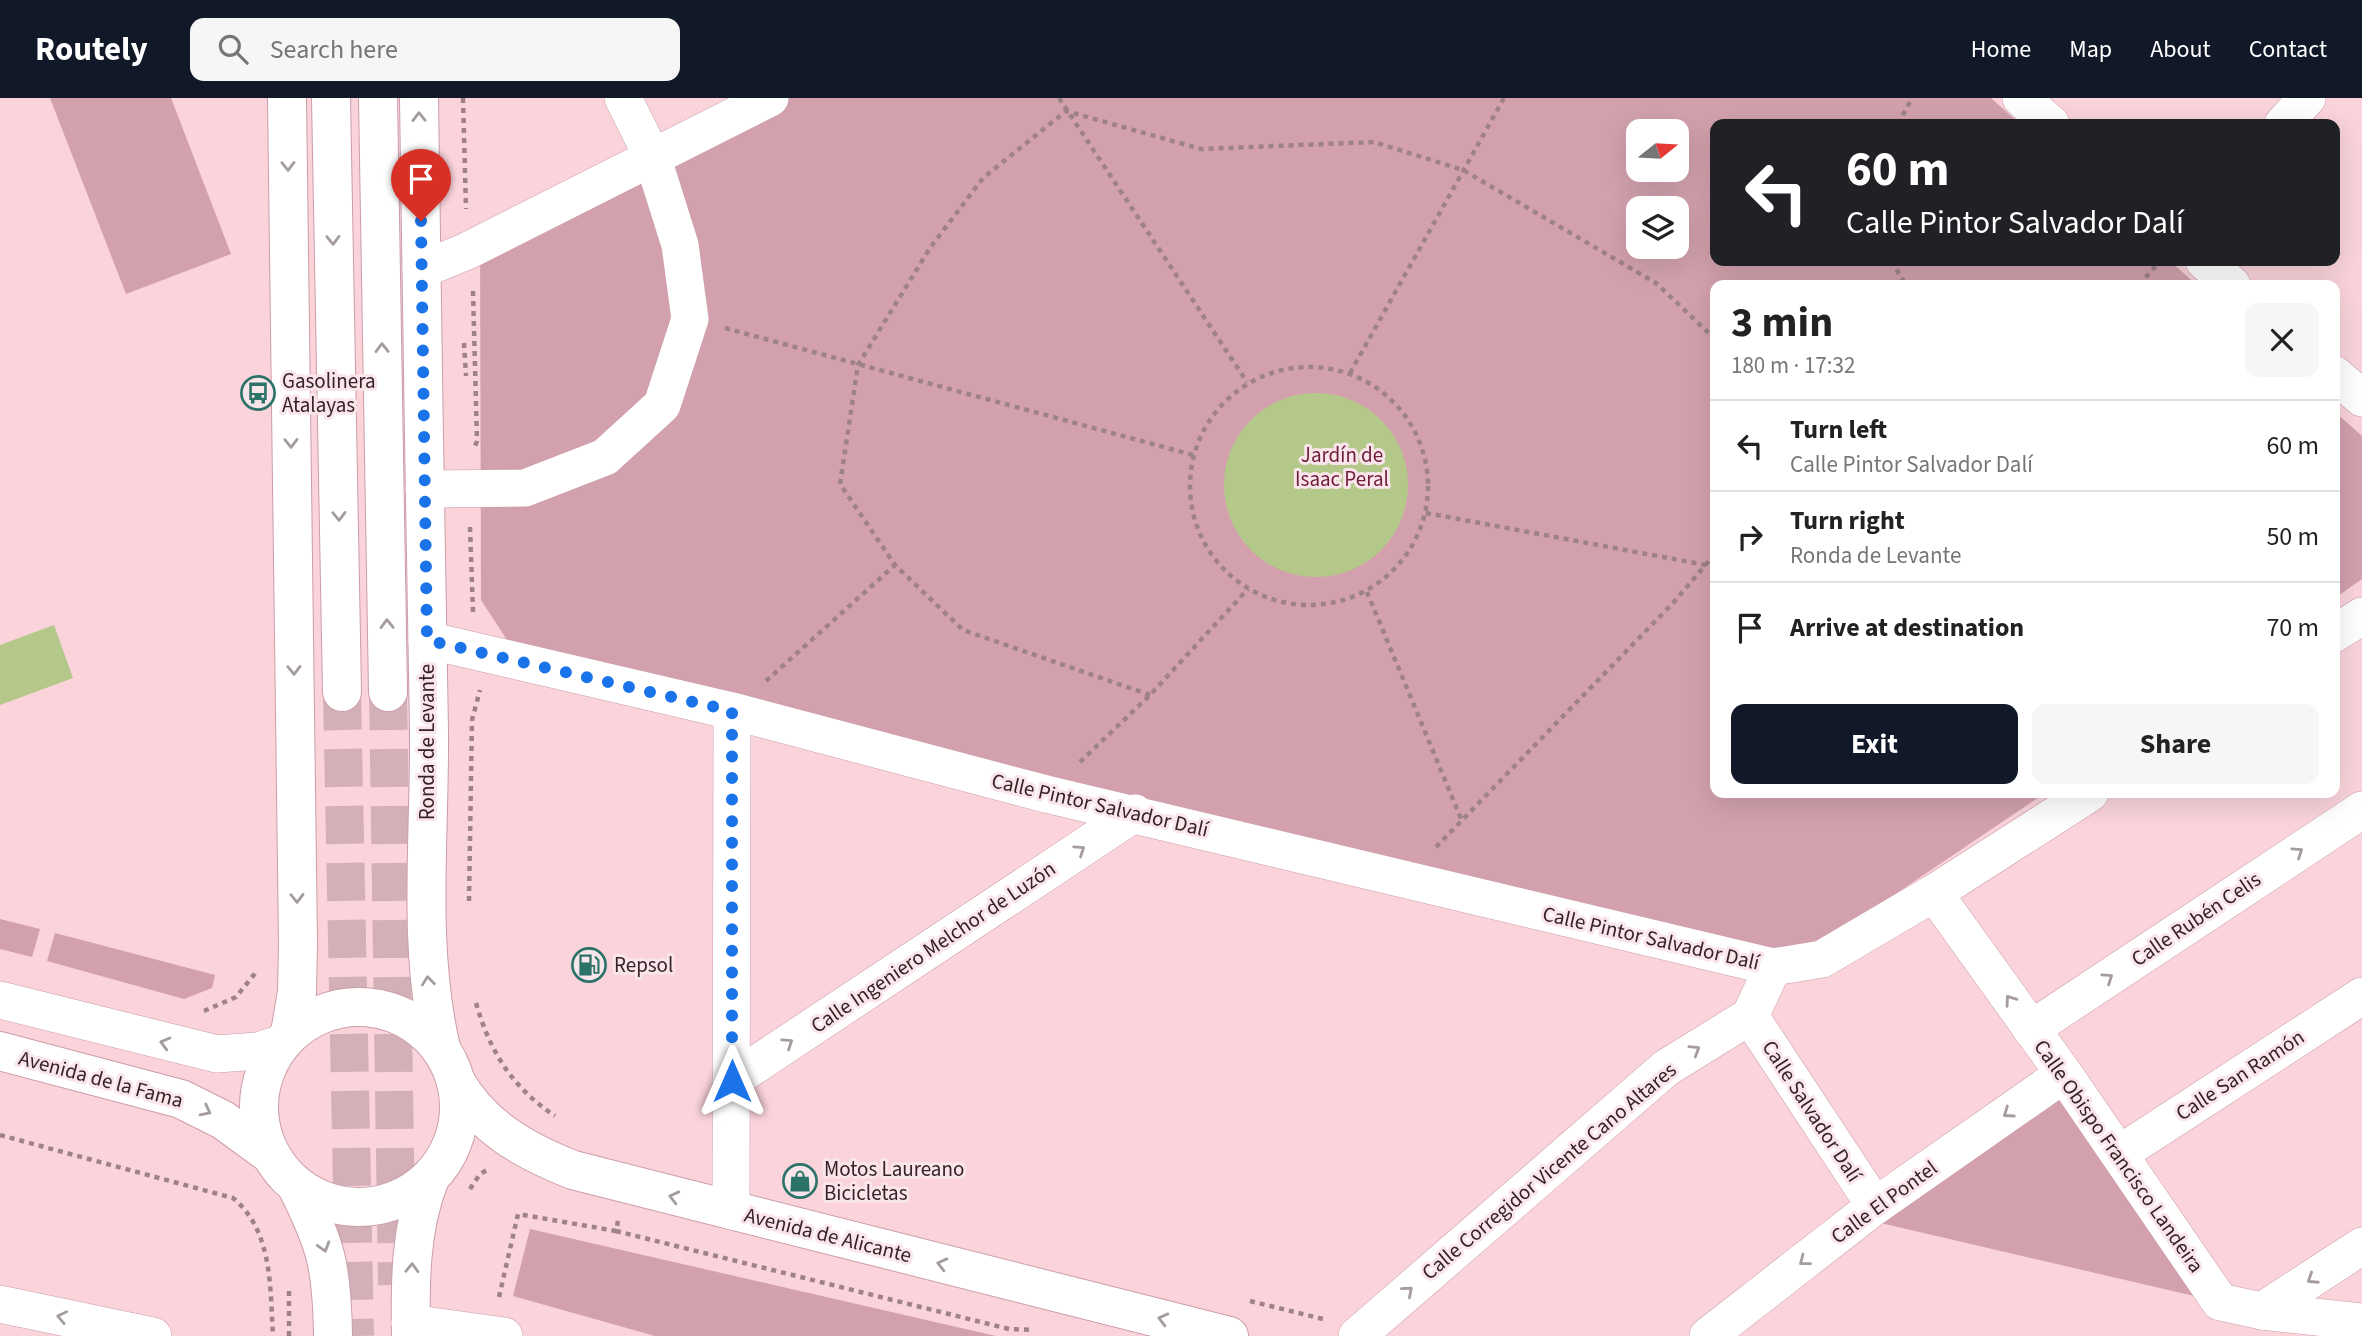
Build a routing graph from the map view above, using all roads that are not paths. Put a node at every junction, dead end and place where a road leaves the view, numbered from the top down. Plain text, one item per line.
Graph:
1 (287, 98) edge
2 (331, 98) edge
3 (379, 98) edge
4 (418, 98) edge
5 (623, 98) edge
6 (770, 98) edge
7 (2021, 98) edge
8 (2307, 98) edge
9 (2045, 119) edge
10 (2288, 119) edge
11 (652, 156) junction
12 (2210, 266) edge
13 (421, 270) junction
14 (2226, 280) edge
15 (2340, 379) edge
16 (2362, 398) edge
17 (425, 489) junction
18 (2362, 616) edge
19 (2340, 630) edge
20 (427, 640) junction
21 (342, 692) tunnel mouth
22 (388, 692) tunnel mouth
23 (732, 711) junction
24 (2082, 798) edge
25 (2362, 810) edge
26 (1135, 813) junction
27 (1934, 893) junction
28 (1773, 967) junction
29 (2362, 996) edge
30 (0, 1000) edge
31 (1750, 1016) junction
32 (2031, 1029) junction
33 (285, 1039) junction
34 (0, 1051) edge
35 (448, 1065) junction
36 (2064, 1073) junction
37 (732, 1081) junction
38 (2119, 1154) junction
39 (271, 1155) junction
40 (429, 1178) junction
41 (296, 1185) junction
42 (1875, 1206) junction
43 (732, 1211) junction
44 (2362, 1247) edge
45 (0, 1304) edge
46 (2262, 1311) junction
47 (2362, 1322) edge
48 (411, 1329) edge
49 (498, 1334) edge
50 (153, 1336) edge
51 (333, 1336) edge
52 (1229, 1336) edge
53 (1357, 1336) edge
54 (1708, 1336) edge

1 -> 33 main road
2 -> 21 main road
22 -> 3 main road, Ronda de Levante
13 -> 4 main road, Ronda de Levante
5 - 11 street
6 - 11 street
7 - 9 street
8 - 10 street
11 - 13 street
11 - 17 street
12 - 14 street
13 - 17 main road, Ronda de Levante
15 - 16 street
17 - 20 main road, Ronda de Levante
18 - 19 street
20 - 23 street, Calle Pintor Salvador Dalí
35 -> 20 main road, Ronda de Levante
23 - 26 street, Calle Pintor Salvador Dalí
23 - 37 street
24 - 27 street
32 -> 25 street, Calle Rubén Celis
26 - 28 street, Calle Pintor Salvador Dalí
37 -> 26 street, Calle Ingeniero Melchor de Luzón
27 - 28 street
32 -> 27 street, Calle Obispo Francisco Landeira
28 - 31 street
29 - 38 street, Calle San Ramón
33 -> 30 street
31 - 42 street, Calle Salvador Dalí
53 -> 31 street, Calle Corregidor Vicente Cano Altares
32 - 36 street, Calle Obispo Francisco Landeira
33 - 35 main road
33 - 39 main road
34 -> 39 main road, Avenida de la Fama
35 - 40 main road
43 -> 35 main road, Avenida de Alicante
36 - 38 street, Calle Obispo Francisco Landeira
36 -> 42 street, Calle El Pontel
37 - 43 street
38 - 46 street, Calle Obispo Francisco Landeira
39 - 41 main road
40 - 41 main road
48 -> 40 main road
41 -> 51 main road
42 -> 54 street, Calle El Pontel
52 -> 43 main road, Avenida de Alicante
44 -> 46 street
50 -> 45 street
46 - 47 street, Calle Obispo Francisco Landeira
48 - 49 street

